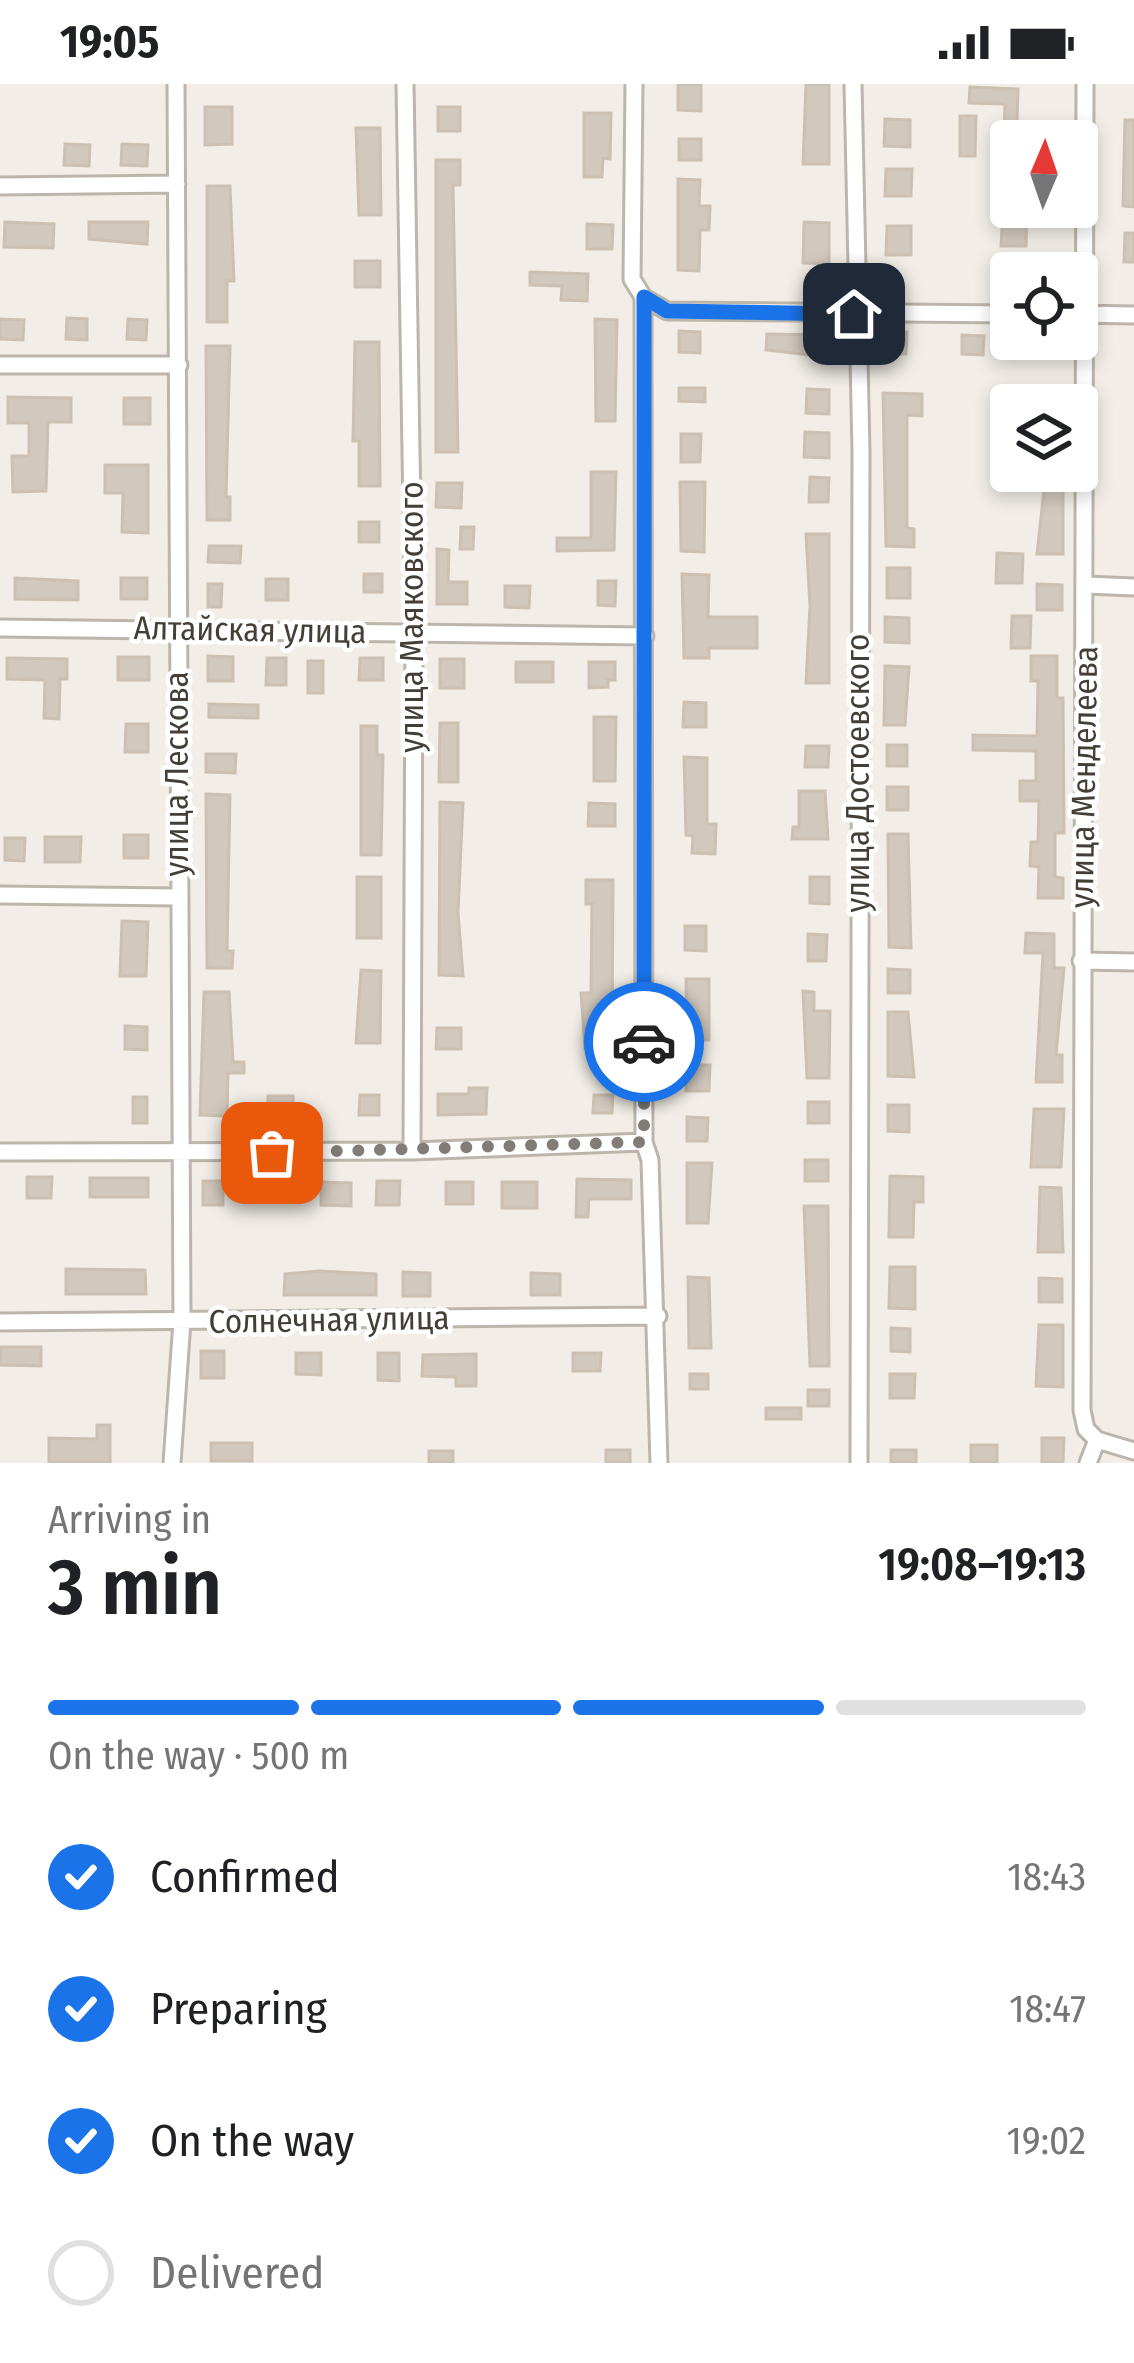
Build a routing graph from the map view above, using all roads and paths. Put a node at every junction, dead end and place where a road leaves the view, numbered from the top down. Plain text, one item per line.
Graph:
1 (176, 84) edge
2 (405, 84) edge
3 (634, 84) edge
4 (853, 84) edge
5 (1085, 84) edge
6 (177, 184) junction
7 (0, 186) edge
8 (1081, 252) edge
9 (644, 297) junction
10 (854, 314) junction
11 (990, 314) edge
12 (1098, 314) edge
13 (1134, 315) edge
14 (1081, 360) edge
15 (0, 365) edge
16 (178, 365) junction
17 (1086, 585) junction
18 (1134, 587) edge
19 (178, 627) junction
20 (0, 628) edge
21 (414, 634) junction
22 (645, 636) junction
23 (0, 895) edge
24 (177, 897) junction
25 (1081, 961) junction
26 (1134, 962) edge
27 (644, 1142) junction
28 (412, 1151) junction
29 (0, 1152) edge
30 (178, 1154) junction
31 (658, 1316) junction
32 (182, 1321) junction
33 (0, 1322) edge
34 (1097, 1440) junction
35 (1134, 1451) edge
36 (172, 1463) edge
37 (659, 1463) edge
38 (859, 1463) edge
39 (1088, 1463) edge

1 - 6 street, улица Лескова
2 - 21 street, улица Маяковского
3 - 9 street
4 - 10 street, улица Достоевского
5 - 8 street, улица Менделеева
6 - 7 street
6 - 16 street, улица Лескова
9 - 10 street
9 - 22 street
10 - 11 street
10 - 38 street, улица Достоевского
12 - 13 street
14 - 17 street, улица Менделеева
15 - 16 street
16 - 19 street, улица Лескова
17 - 18 street
17 - 25 street, улица Менделеева
19 - 20 street, Алтайская улица
19 - 21 street, Алтайская улица
19 - 24 street, улица Лескова
21 - 22 street, Алтайская улица
21 - 28 street, улица Маяковского
22 - 27 street
23 - 24 street
24 - 30 street, улица Лескова
25 - 26 street
25 - 34 street, улица Менделеева
27 - 28 street
27 - 31 street
28 - 30 street
29 - 30 street
30 - 32 street, улица Лескова
31 - 32 street, Солнечная улица
31 - 37 street
32 - 33 street, Солнечная улица
32 - 36 street, улица Лескова
34 - 35 street
34 - 39 street

